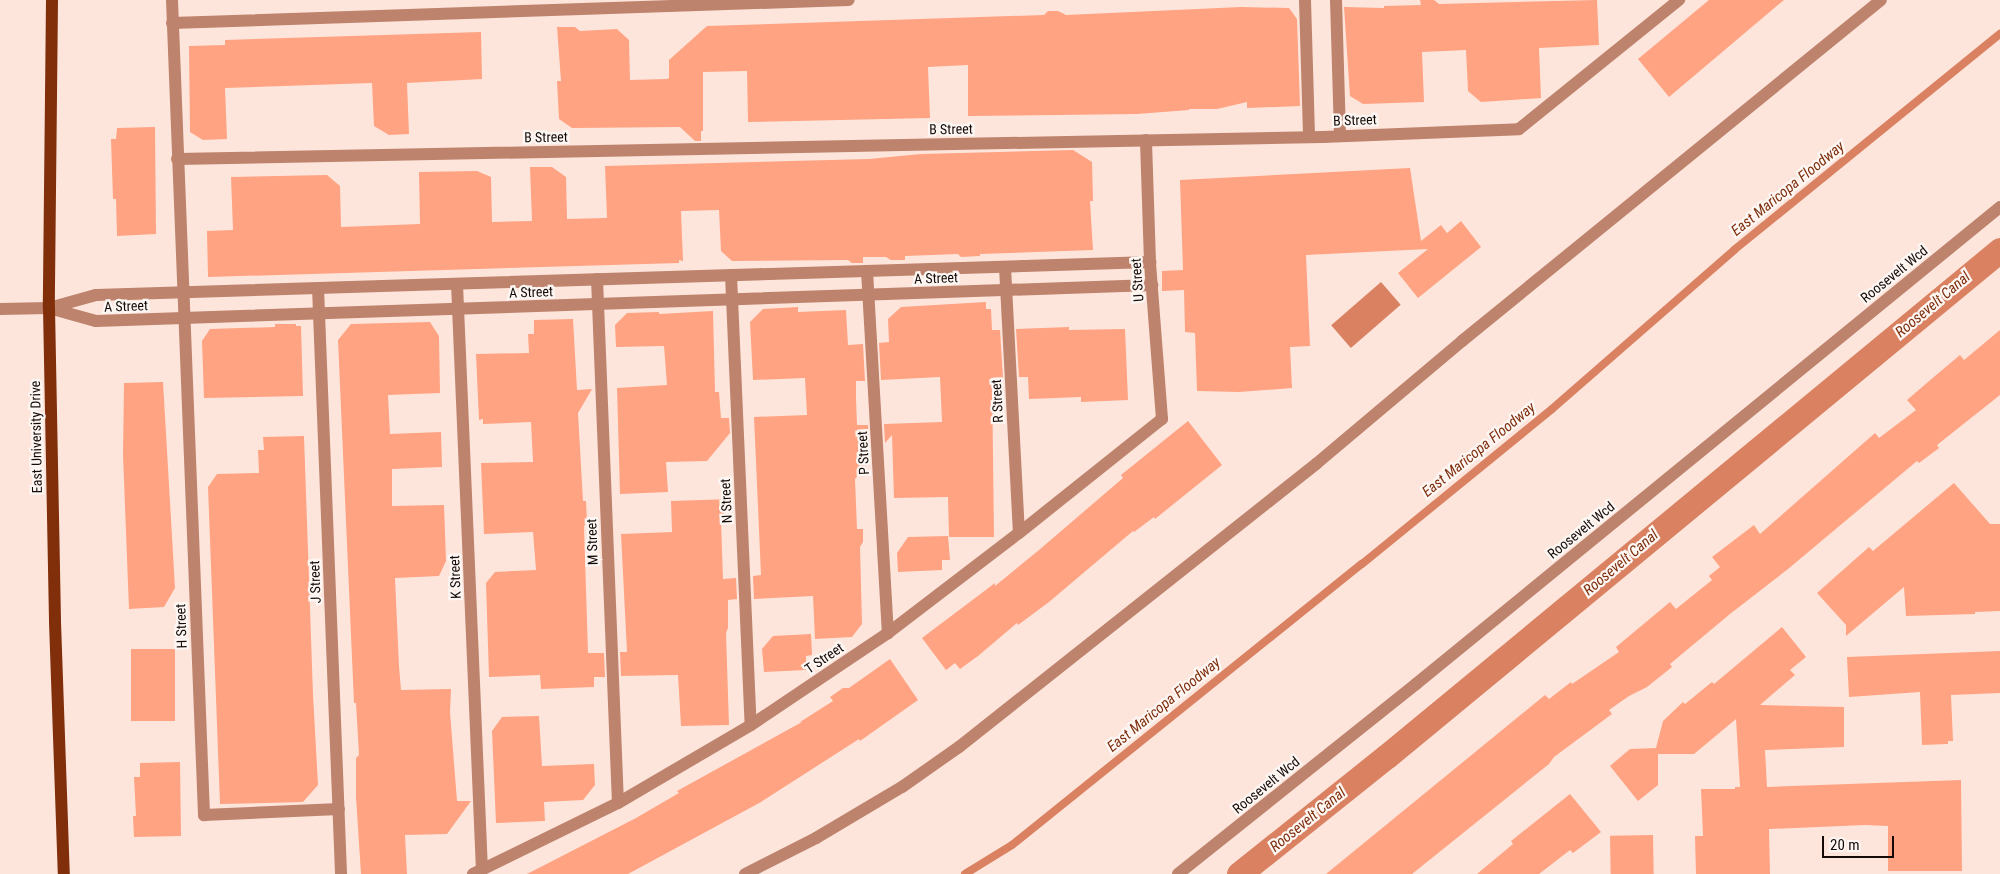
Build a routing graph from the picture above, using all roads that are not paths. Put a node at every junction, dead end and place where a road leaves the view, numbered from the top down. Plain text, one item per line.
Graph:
1 (52, 0) edge
2 (172, 0) edge
3 (849, 0) edge
4 (1305, 0) edge
5 (1336, 0) edge
6 (1679, 0) edge
7 (1881, 0) edge
8 (172, 23) junction
9 (1340, 136) junction
10 (1309, 137) junction
11 (1146, 140) junction
12 (177, 159) junction
13 (2000, 207) edge
14 (1150, 262) junction
15 (1005, 266) junction
16 (867, 271) junction
17 (731, 275) junction
18 (597, 280) junction
19 (457, 284) junction
20 (1152, 285) junction
21 (318, 288) junction
22 (1006, 290) junction
23 (869, 295) junction
24 (183, 297) junction
25 (732, 300) junction
26 (597, 305) junction
27 (49, 308) junction
28 (0, 309) edge
29 (458, 310) junction
30 (320, 314) junction
31 (184, 319) junction
32 (1162, 418) joint
33 (1019, 533) junction
34 (888, 633) junction
35 (752, 725) junction
36 (618, 803) junction
37 (339, 809) junction
38 (477, 872) edge
39 (64, 874) edge
40 (341, 874) edge
41 (744, 874) edge
42 (1178, 874) edge

1 - 27 main road, East University Drive
2 - 8 street
3 - 8 street
4 - 10 street
5 - 9 street
6 - 9 street, B Street
7 - 41 street
8 - 12 street
9 - 10 street, B Street
10 - 11 street, B Street
11 - 12 street, B Street
11 - 14 street, U Street
12 - 24 street
13 - 42 street, Roosevelt Wcd
14 - 15 street, A Street
14 - 20 street, U Street
15 - 16 street, A Street
15 - 22 street, R Street
16 - 17 street, A Street
16 - 23 street, P Street
17 - 18 street, A Street
17 - 25 street, N Street
18 - 19 street, A Street
18 - 26 street, M Street
19 - 21 street, A Street
19 - 29 street, K Street
20 - 22 street, A Street
20 - 32 street, U Street
21 - 24 street, A Street
21 - 30 street, J Street
22 - 23 street, A Street
22 - 33 street, R Street
23 - 25 street, A Street
23 - 34 street, P Street
24 - 27 street, A Street
24 - 31 street, H Street
25 - 26 street, A Street
25 - 35 street, N Street
26 - 29 street, A Street
26 - 36 street, M Street
27 - 28 street
27 - 31 street, A Street
27 - 39 main road, East University Drive
29 - 30 street, A Street
29 - 38 street, K Street
30 - 31 street, A Street
30 - 37 street, J Street
31 - 37 street, H Street
32 - 33 street, T Street
33 - 34 street, T Street
34 - 35 street, T Street
35 - 36 street, T Street
36 - 38 street, T Street
37 - 40 street, J Street

